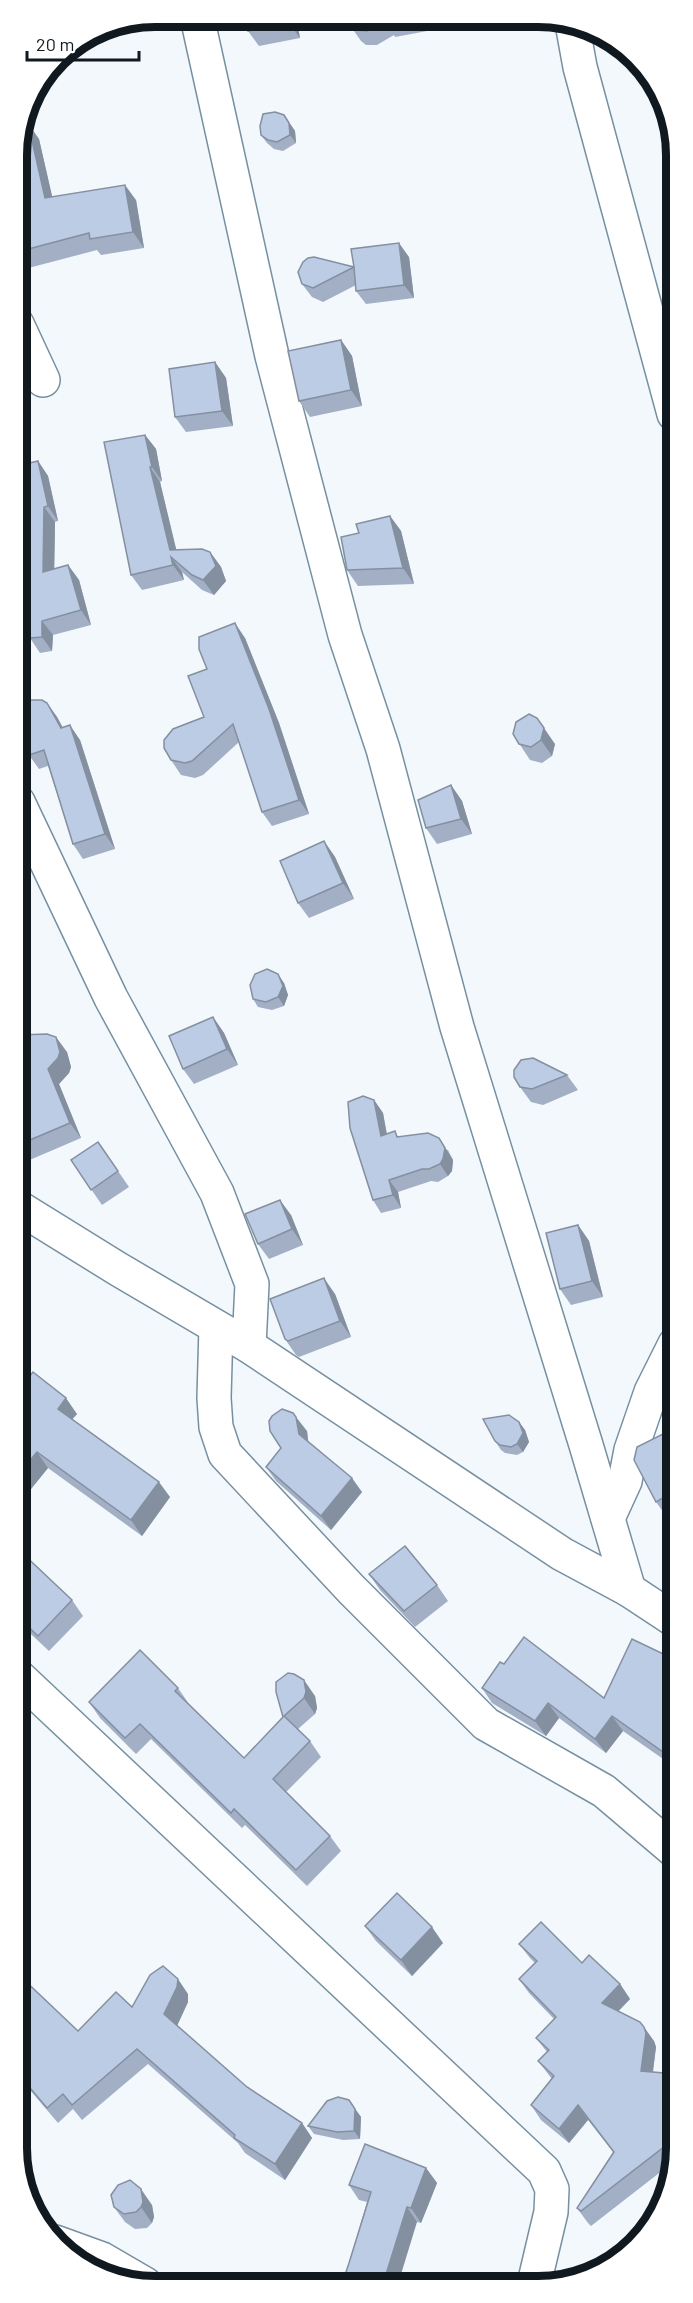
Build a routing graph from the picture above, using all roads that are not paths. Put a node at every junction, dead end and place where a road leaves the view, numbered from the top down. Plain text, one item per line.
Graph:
1 (199, 27) edge
2 (574, 32) edge
3 (27, 346) edge
4 (43, 380) dead end
5 (666, 384) edge
6 (27, 821) edge
7 (27, 1212) edge
8 (216, 1327) junction
9 (249, 1346) junction
10 (666, 1362) edge
11 (608, 1518) junction
12 (628, 1590) junction
13 (666, 1615) edge
14 (27, 1685) edge
15 (666, 1844) edge
16 (76, 2249) edge
17 (125, 2273) edge
18 (536, 2276) edge

1 - 11 street
2 - 5 street
3 - 4 street
6 - 9 street
7 - 8 street
8 - 9 street
8 - 15 street
9 - 12 street
10 - 11 street
11 - 12 street
12 - 13 street
14 - 18 street
16 - 17 street

